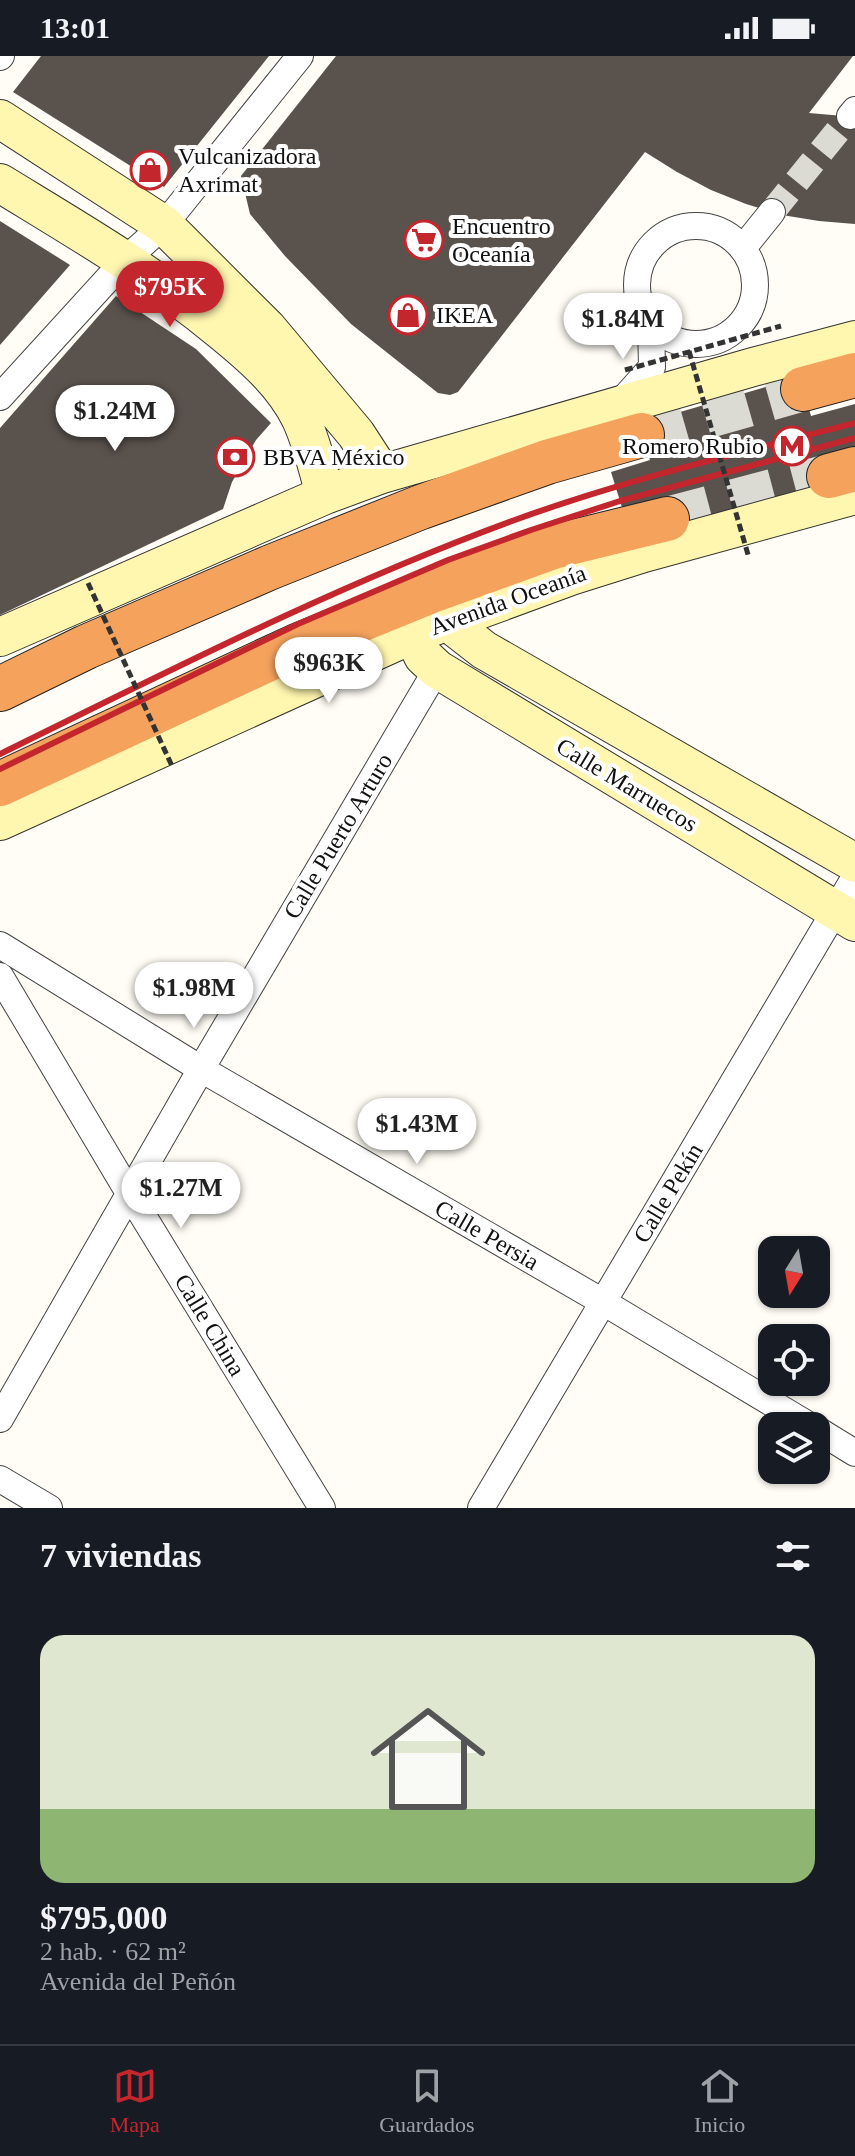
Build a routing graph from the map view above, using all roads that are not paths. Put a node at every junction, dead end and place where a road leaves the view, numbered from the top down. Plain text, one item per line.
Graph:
1 (300, 56) edge
2 (0, 119) edge
3 (0, 183) edge
4 (772, 212) tunnel mouth
5 (164, 225) junction
6 (743, 248) junction
7 (125, 260) junction
8 (651, 324) junction
9 (725, 337) junction
10 (855, 340) edge
11 (753, 367) junction
12 (855, 375) edge
13 (803, 389) tunnel mouth
14 (0, 397) edge
15 (630, 421) junction
16 (382, 474) junction
17 (846, 480) edge
18 (325, 495) junction
19 (667, 519) tunnel mouth
20 (432, 615) junction
21 (0, 637) edge
22 (86, 647) junction
23 (0, 656) edge
24 (437, 669) junction
25 (0, 689) edge
26 (0, 784) edge
27 (0, 821) edge
28 (855, 863) edge
29 (855, 877) edge
30 (845, 916) edge
31 (0, 945) edge
32 (0, 976) edge
33 (201, 1069) junction
34 (129, 1193) junction
35 (603, 1302) junction
36 (787, 1412) edge
37 (0, 1419) edge
38 (830, 1438) edge
39 (855, 1453) edge
40 (0, 1479) edge
41 (49, 1508) edge
42 (322, 1508) edge
43 (481, 1508) edge

1 - 5 street
2 - 5 street
3 - 7 street
4 - 6 street
5 - 7 street
5 - 16 street
6 - 8 street
6 - 9 street
7 - 14 street
7 - 18 street
8 - 9 street
8 - 15 street
9 - 11 street
10 - 11 street
11 - 15 street
12 - 13 highway
15 - 16 street
15 - 22 highway
16 - 18 street
17 - 20 street, Avenida Oceanía
18 - 21 street
19 - 20 highway, Avenida Oceanía
20 - 24 street, Calle Marruecos
20 - 26 highway, Avenida Oceanía
20 - 27 street, Avenida Oceanía
20 - 28 street, Calle Marruecos
22 - 23 highway
22 - 25 highway
24 - 30 street, Calle Marruecos
24 - 33 street, Calle Puerto Arturo
29 - 30 street, Calle Pekín
30 - 35 street, Calle Pekín
31 - 33 street, Calle Persia
32 - 34 street, Calle China
33 - 34 street, Calle Puerto Arturo
33 - 35 street, Calle Persia
34 - 37 street, Calle Puerto Arturo
34 - 42 street, Calle China
35 - 36 street, Calle Persia
35 - 43 street, Calle Pekín
38 - 39 street
40 - 41 street

